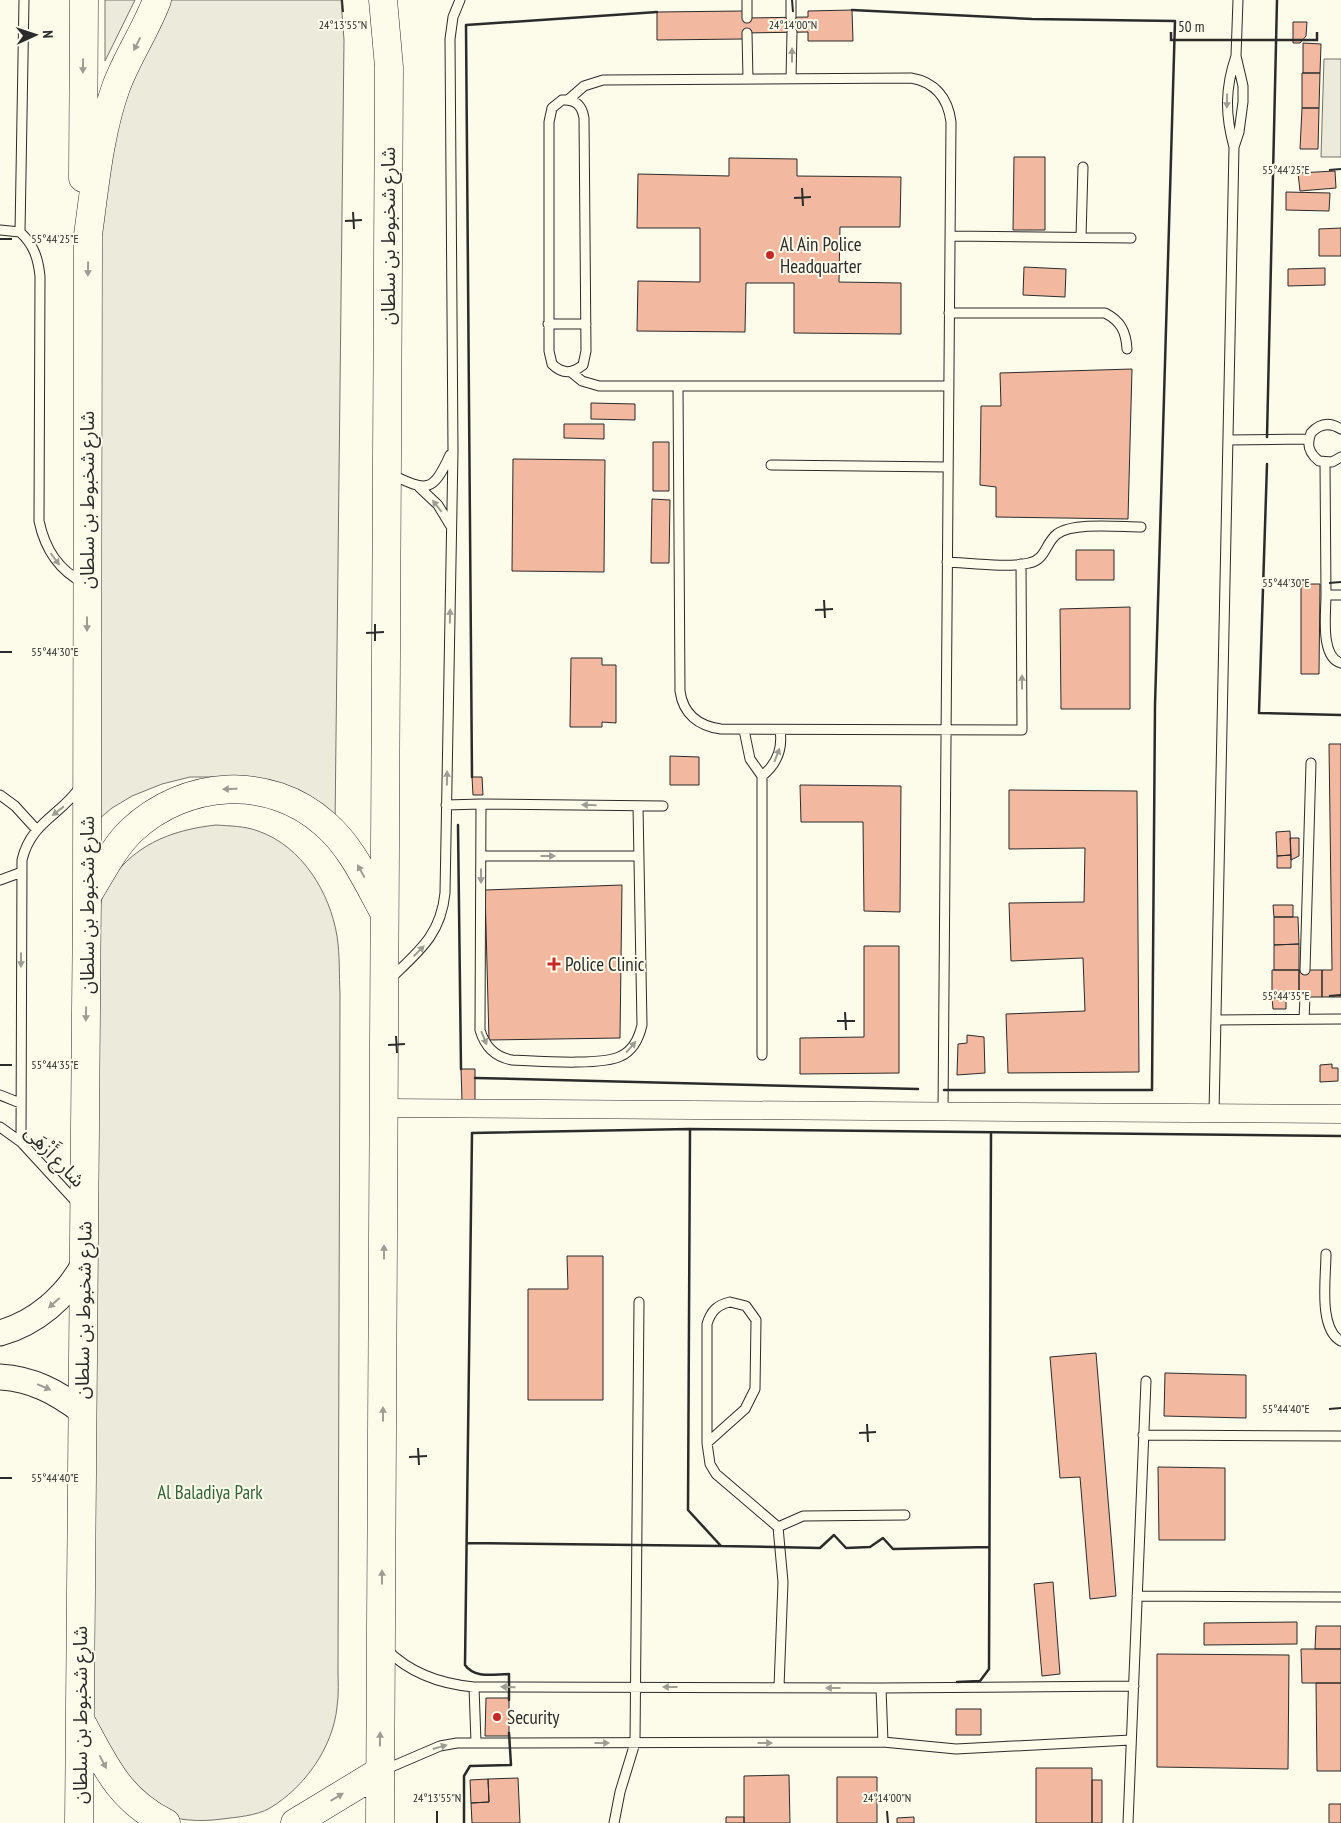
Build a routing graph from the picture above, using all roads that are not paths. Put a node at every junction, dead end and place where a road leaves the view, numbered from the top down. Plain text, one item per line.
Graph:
1 (24, 0) edge
2 (84, 0) edge
3 (157, 0) edge
4 (383, 0) edge
5 (396, 0) edge
6 (460, 0) edge
7 (747, 0) edge
8 (791, 0) edge
9 (1238, 0) edge
10 (792, 17) dead end
11 (747, 18) dead end
12 (792, 32) dead end
13 (747, 33) dead end
14 (1236, 56) junction
15 (389, 67) junction
16 (748, 79) junction
17 (792, 79) junction
18 (568, 100) junction
19 (1234, 147) junction
20 (1083, 167) dead end
21 (0, 230) edge
22 (20, 232) junction
23 (88, 235) junction
24 (950, 236) junction
25 (1081, 237) junction
26 (1131, 238) dead end
27 (949, 313) junction
28 (548, 324) junction
29 (586, 324) junction
30 (1127, 350) dead end
31 (571, 372) junction
32 (678, 386) junction
33 (949, 386) junction
34 (1341, 429) edge
35 (1308, 439) junction
36 (1228, 440) junction
37 (453, 450) junction
38 (1341, 457) edge
39 (1325, 463) junction
40 (770, 465) dead end
41 (948, 467) junction
42 (387, 473) junction
43 (419, 487) junction
44 (451, 528) junction
45 (1141, 528) dead end
46 (948, 562) junction
47 (1021, 564) junction
48 (87, 584) junction
49 (1326, 595) junction
50 (1341, 595) edge
51 (1341, 663) edge
52 (744, 730) junction
53 (780, 730) junction
54 (946, 730) junction
55 (1310, 763) dead end
56 (87, 773) junction
57 (762, 776) junction
58 (0, 795) edge
59 (482, 804) junction
60 (446, 805) junction
61 (638, 806) junction
62 (663, 806) dead end
63 (36, 829) junction
64 (481, 856) junction
65 (639, 856) junction
66 (22, 872) junction
67 (0, 880) edge
68 (87, 896) junction
69 (384, 914) junction
70 (1306, 970) dead end
71 (384, 985) junction
72 (1305, 997) dead end
73 (1304, 1019) junction
74 (1341, 1019) edge
75 (1216, 1020) junction
76 (762, 1055) dead end
77 (0, 1095) edge
78 (20, 1103) junction
79 (384, 1108) junction
80 (943, 1112) junction
81 (1214, 1113) junction
82 (1341, 1114) edge
83 (0, 1127) edge
84 (21, 1142) junction
85 (84, 1211) junction
86 (1326, 1254) dead end
87 (84, 1264) junction
88 (639, 1302) dead end
89 (0, 1333) edge
90 (1341, 1341) edge
91 (0, 1377) edge
92 (1146, 1381) dead end
93 (82, 1411) junction
94 (1143, 1435) junction
95 (1341, 1436) edge
96 (707, 1443) junction
97 (905, 1515) dead end
98 (778, 1527) junction
99 (1137, 1596) junction
100 (1341, 1597) edge
101 (382, 1644) junction
102 (474, 1686) junction
103 (1134, 1686) junction
104 (636, 1687) junction
105 (780, 1688) junction
106 (881, 1688) junction
107 (80, 1719) junction
108 (1132, 1740) junction
109 (476, 1742) junction
110 (882, 1742) junction
111 (636, 1743) junction
112 (379, 1772) junction
113 (79, 1823) edge
114 (166, 1823) edge
115 (296, 1823) edge
116 (380, 1823) edge
117 (614, 1823) edge
118 (1128, 1823) edge

1 - 22 lane
2 -> 23 main road
3 -> 23 main road, شارع شخبوط بن سلطان
4 - 15 main road, شارع شخبوط بن سلطان
5 - 15 main road
6 - 37 lane
7 - 11 lane
8 - 10 lane
9 - 14 lane
17 -> 12 lane
13 - 16 lane
14 - 19 lane
14 -> 19 lane
15 - 42 main road, شارع شخبوط بن سلطان
16 - 17 lane
16 - 18 lane
17 - 24 lane
18 - 28 lane
18 - 29 lane
19 - 36 lane
20 - 25 lane
21 - 22 lane
22 -> 48 lane
23 -> 48 main road, شارع شخبوط بن سلطان
24 - 25 lane
24 - 27 lane
25 - 26 lane
27 - 30 lane
27 - 33 lane
28 - 29 lane
28 - 31 lane
29 - 31 lane
31 - 32 lane
32 - 33 lane
32 - 52 lane
33 - 41 lane
34 - 35 lane
35 - 36 lane
35 - 39 lane
36 - 75 lane
37 - 43 lane
37 - 44 lane
38 - 39 lane
39 - 49 lane
40 - 41 lane
41 - 46 lane
42 - 43 lane
42 - 69 main road, شارع شخبوط بن سلطان
44 -> 43 lane
60 -> 44 lane
45 - 47 lane
46 - 47 lane
46 - 54 lane
54 -> 47 lane
48 -> 56 main road, شارع شخبوط بن سلطان
49 - 50 lane
49 - 51 lane
52 - 53 lane
52 - 57 lane
53 - 54 lane
57 -> 53 lane
54 - 80 lane
55 - 70 lane
56 -> 63 lane
56 - 68 main road, شارع شخبوط بن سلطان
57 - 76 lane
58 - 63 lane
59 - 60 lane
61 -> 59 lane
59 - 64 lane
71 -> 60 lane
61 - 62 lane
61 - 65 lane
63 - 66 lane
64 -> 65 lane
64 -> 65 lane
66 - 67 lane
66 -> 78 lane
69 -> 68 main road
68 -> 85 main road, شارع شخبوط بن سلطان
69 - 71 main road, شارع شخبوط بن سلطان
71 - 79 main road, شارع شخبوط بن سلطان
72 - 73 lane
73 - 74 lane
73 - 75 lane
75 - 81 lane
77 - 78 lane
78 - 84 lane
79 - 80 street
101 -> 79 main road, شارع شخبوط بن سلطان
80 - 81 street
81 - 82 street
83 - 84 lane, شارع أَزْهَى
84 - 85 lane, شارع أَزْهَى
85 - 87 main road, شارع شخبوط بن سلطان
86 - 90 lane
87 -> 89 main road
87 - 93 main road, شارع شخبوط بن سلطان
88 - 104 lane
91 -> 93 main road
92 - 94 lane
93 - 107 main road, شارع شخبوط بن سلطان
94 - 95 lane
94 - 99 lane
96 - 96 lane
96 - 98 lane
97 - 98 lane
98 - 105 lane
99 - 100 lane
99 - 103 lane
101 - 102 lane
112 -> 101 main road, شارع شخبوط بن سلطان
104 -> 102 lane
102 - 109 lane
103 - 106 lane
103 - 108 lane
105 -> 104 lane
104 - 111 lane
106 -> 105 lane
106 - 110 lane
107 - 113 main road, شارع شخبوط بن سلطان
107 -> 114 main road
108 - 110 lane
108 - 118 lane
109 -> 111 lane
112 -> 109 lane
111 -> 110 lane
111 - 117 lane
115 -> 112 main road
112 - 116 main road, شارع شخبوط بن سلطان

